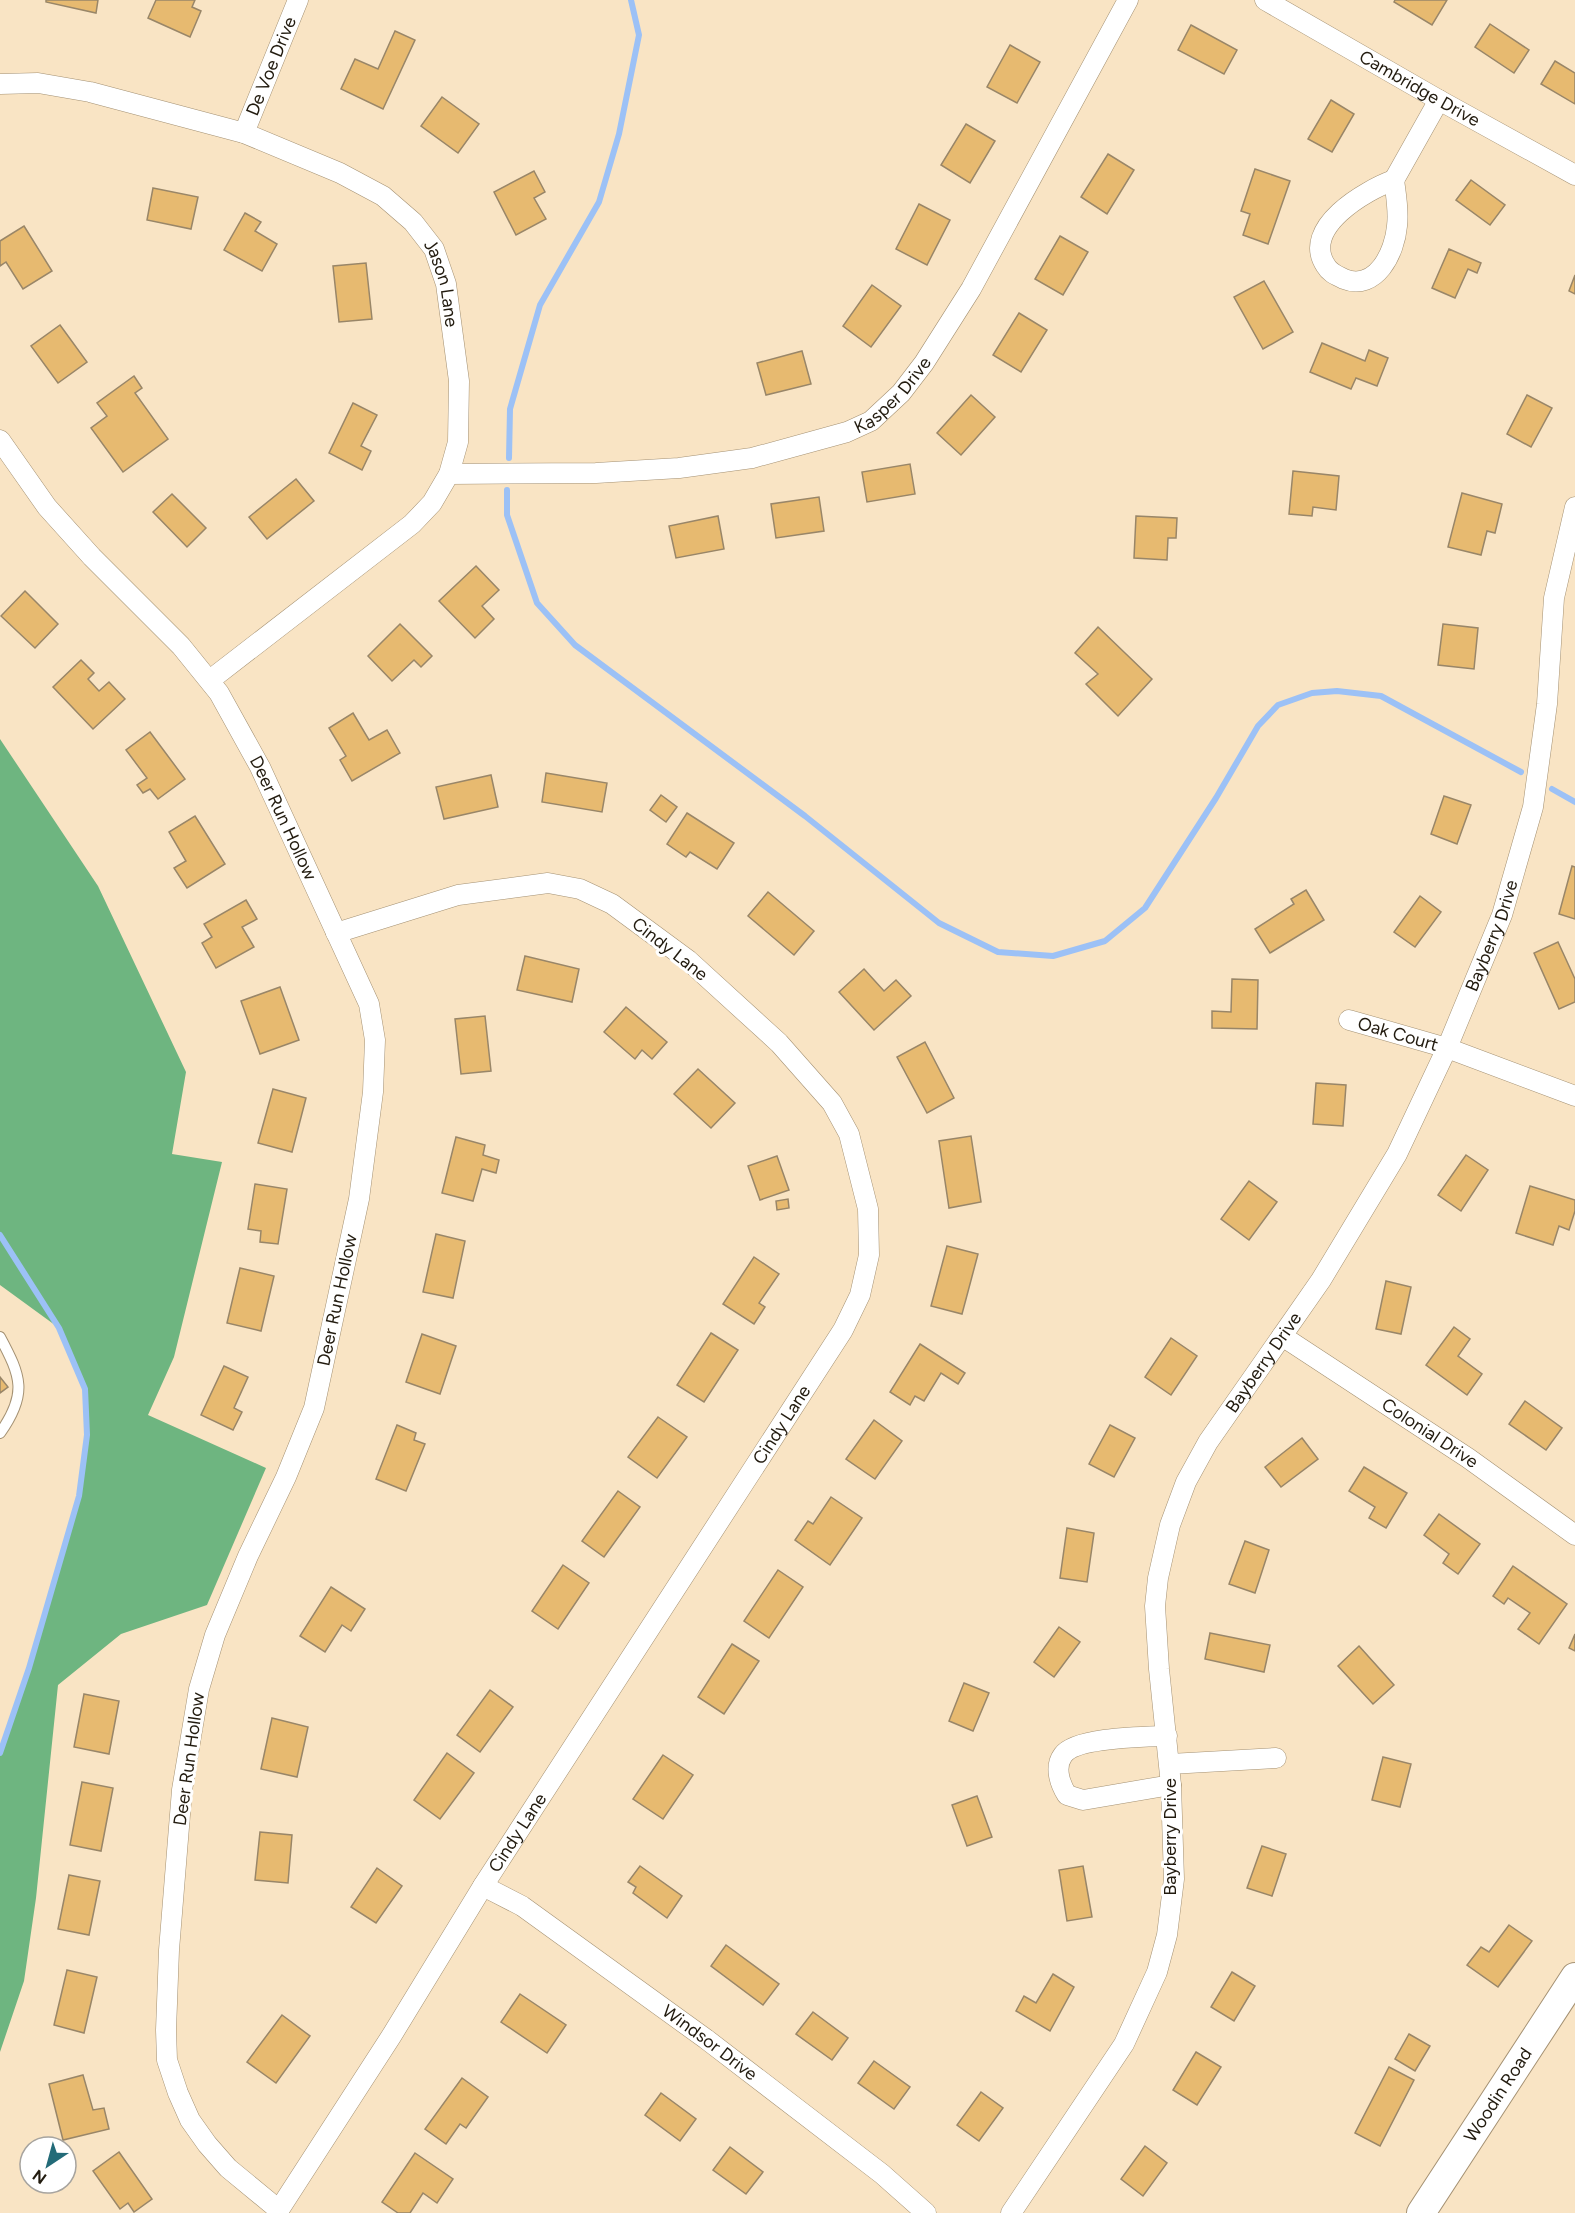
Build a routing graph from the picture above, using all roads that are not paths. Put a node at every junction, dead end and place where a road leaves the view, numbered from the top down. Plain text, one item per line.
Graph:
1 (298, 0) edge
2 (1128, 0) edge
3 (1265, 0) edge
4 (0, 84) edge
5 (1439, 100) junction
6 (244, 133) junction
7 (1575, 175) edge
8 (1394, 180) junction
9 (0, 440) edge
10 (449, 474) junction
11 (1575, 507) edge
12 (210, 680) junction
13 (336, 933) junction
14 (1349, 1020) dead end
15 (1447, 1048) junction
16 (1575, 1096) edge
17 (1282, 1336) junction
18 (0, 1337) edge
19 (0, 1433) edge
20 (1575, 1535) edge
21 (1167, 1736) junction
22 (1276, 1758) dead end
23 (1170, 1764) junction
24 (1171, 1785) junction
25 (483, 1886) junction
26 (1575, 1977) edge
27 (278, 2212) edge
28 (926, 2213) edge
29 (1011, 2213) edge
30 (1421, 2213) edge

1 - 6 street, De Voe Drive
2 - 10 street, Kasper Drive
3 - 5 street, Cambridge Drive
4 - 6 street, Jason Lane
5 - 7 street, Cambridge Drive
5 - 8 street
6 - 10 street, Jason Lane
8 - 8 street
9 - 12 street, Deer Run Hollow
10 - 12 street, Jason Lane
11 - 15 street, Bayberry Drive
12 - 13 street, Deer Run Hollow
13 - 25 street, Cindy Lane
13 - 27 street, Deer Run Hollow
14 - 15 street, Oak Court
15 - 16 street, Oak Court
15 - 17 street, Bayberry Drive
17 - 20 street, Colonial Drive
17 - 21 street, Bayberry Drive
18 - 19 lane
21 - 23 street, Bayberry Drive
21 - 24 street
22 - 23 street
23 - 24 street, Bayberry Drive
24 - 29 street, Bayberry Drive
25 - 27 street, Cindy Lane
25 - 28 street, Windsor Drive
26 - 30 street, Woodin Road

